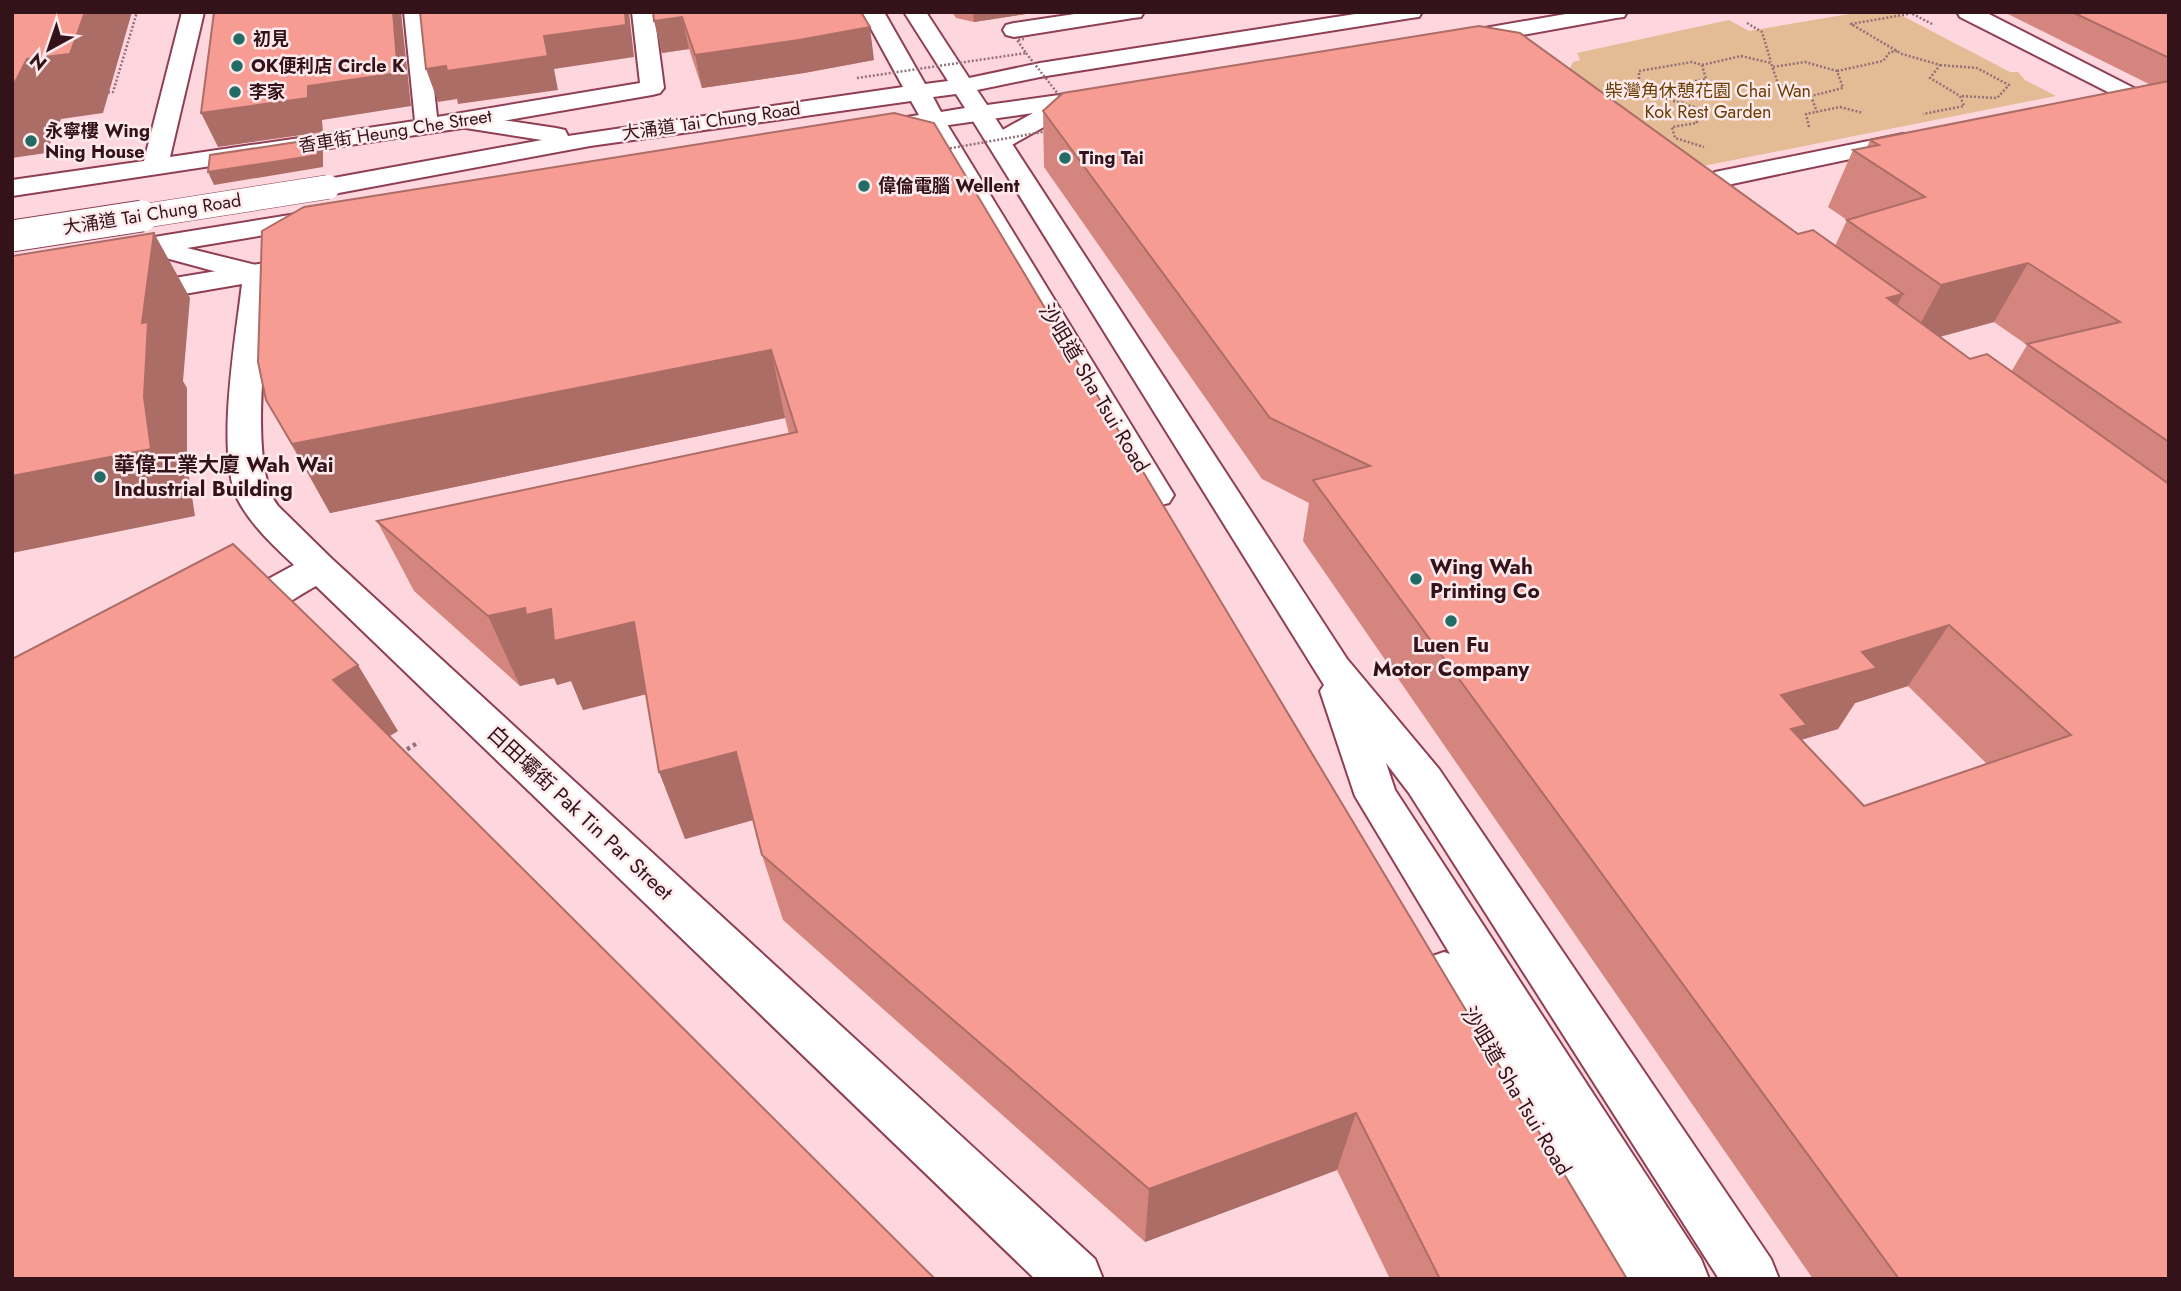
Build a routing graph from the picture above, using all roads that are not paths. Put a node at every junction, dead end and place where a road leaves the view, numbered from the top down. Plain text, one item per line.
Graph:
1 (193, 12) edge
2 (415, 12) edge
3 (643, 12) edge
4 (873, 12) edge
5 (915, 12) edge
6 (1133, 12) edge
7 (1411, 12) edge
8 (1616, 12) edge
9 (1968, 12) edge
10 (1342, 17) edge
11 (1019, 35) road end
12 (937, 48) junction
13 (966, 53) dead end
14 (1486, 58) edge
15 (993, 60) dead end
16 (1033, 61) junction
17 (964, 86) junction
18 (918, 91) junction
19 (1126, 92) edge
20 (1070, 102) junction
21 (2093, 104) edge
22 (2159, 112) edge
23 (980, 113) junction
24 (425, 117) dead end
25 (462, 121) junction
26 (933, 121) junction
27 (892, 126) junction
28 (1923, 126) edge
29 (855, 131) edge
30 (590, 139) junction
31 (999, 142) junction
32 (944, 150) junction
33 (155, 167) junction
34 (12, 188) edge
35 (1697, 202) edge
36 (340, 215) edge
37 (12, 236) edge
38 (147, 248) junction
39 (312, 264) edge
40 (239, 269) junction
41 (12, 270) edge
42 (102, 299) edge
43 (1172, 519) edge
44 (319, 568) junction
45 (204, 631) edge
46 (1333, 669) junction
47 (1599, 1187) junction
48 (1075, 1279) edge
49 (1631, 1279) edge
50 (1681, 1279) edge
51 (1751, 1279) edge

1 - 33 street
2 - 24 street
3 - 25 street, 香車街 Heung Che Street
4 - 18 street, 沙咀道 Sha Tsui Road
5 - 12 street, 沙咀道 Sha Tsui Road
6 - 11 street
7 - 10 street, 大涌道 Tai Chung Road
8 - 14 street
9 - 22 street
10 - 16 street, 大涌道 Tai Chung Road
12 - 13 street
12 - 17 street, 沙咀道 Sha Tsui Road
15 - 16 street, bridge
16 - 17 street, 大涌道 Tai Chung Road
17 - 18 street, 大涌道 Tai Chung Road
17 - 23 street, 沙咀道 Sha Tsui Road
18 - 26 street, 沙咀道 Sha Tsui Road
18 - 30 street, 大涌道 Tai Chung Road
19 - 20 street
20 - 23 street
20 - 31 street, bridge
21 - 22 street
23 - 26 street
23 - 31 street, 沙咀道 Sha Tsui Road
25 - 30 street
25 - 33 street, 香車街 Heung Che Street
26 - 27 street
26 - 32 street, 沙咀道 Sha Tsui Road
27 - 29 street
27 - 32 street
28 - 35 street
30 - 37 street, 大涌道 Tai Chung Road, bridge
31 - 46 street, 沙咀道 Sha Tsui Road
32 - 43 street, 沙咀道 Sha Tsui Road
33 - 34 street, 香車街 Heung Che Street
36 - 38 street, 大涌道 Tai Chung Road
38 - 40 street
38 - 41 street, 大涌道 Tai Chung Road
39 - 40 street
40 - 42 street
40 - 44 street, 白田壩街 Pak Tin Par Street
44 - 45 street
44 - 48 street, 白田壩街 Pak Tin Par Street
46 - 47 street, 沙咀道 Sha Tsui Road
46 - 51 street, 沙咀道 Sha Tsui Road
47 - 49 street
47 - 50 street

